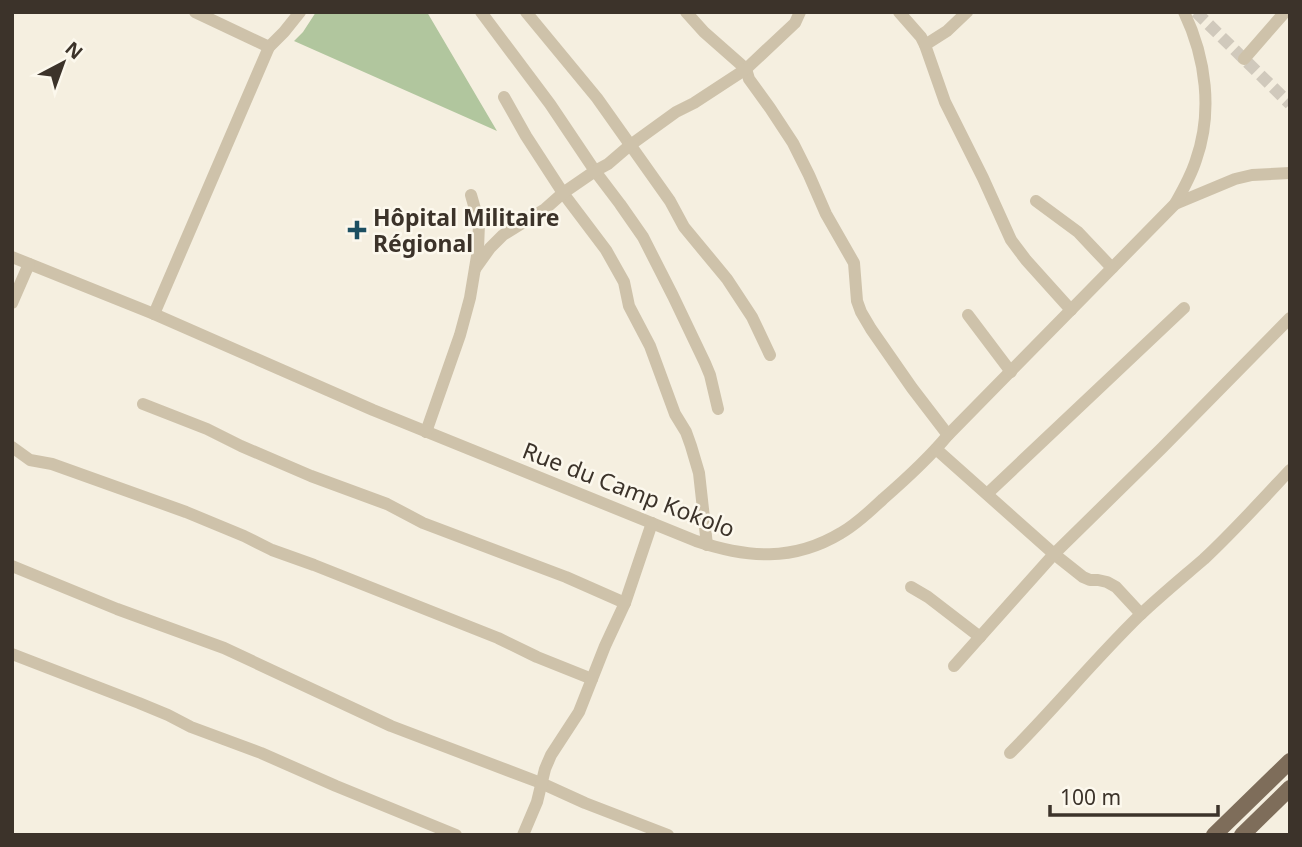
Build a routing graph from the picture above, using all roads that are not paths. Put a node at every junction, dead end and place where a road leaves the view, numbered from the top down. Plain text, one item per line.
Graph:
1 (195, 12) edge
2 (300, 12) edge
3 (481, 12) edge
4 (526, 12) edge
5 (686, 12) edge
6 (800, 12) edge
7 (899, 12) edge
8 (967, 12) edge
9 (1184, 12) edge
10 (1285, 12) edge
11 (925, 45) junction
12 (269, 47) junction
13 (1244, 59) dead end
14 (746, 69) junction
15 (504, 97) dead end
16 (629, 146) junction
17 (595, 171) junction
18 (1290, 173) edge
19 (563, 193) junction
20 (471, 195) dead end
21 (1036, 201) dead end
22 (1175, 204) junction
23 (12, 257) edge
24 (29, 264) junction
25 (1112, 268) junction
26 (475, 269) junction
27 (12, 303) edge
28 (1184, 307) dead end
29 (1071, 310) junction
30 (154, 314) junction
31 (968, 315) dead end
32 (1290, 318) edge
33 (770, 355) dead end
34 (1011, 372) junction
35 (142, 404) dead end
36 (718, 409) dead end
37 (426, 432) junction
38 (948, 435) junction
39 (12, 447) edge
40 (936, 449) junction
41 (1290, 470) edge
42 (987, 495) junction
43 (652, 523) junction
44 (707, 545) junction
45 (1054, 554) junction
46 (12, 566) edge
47 (911, 587) dead end
48 (625, 603) junction
49 (1141, 614) junction
50 (980, 637) junction
51 (12, 654) edge
52 (954, 666) dead end
53 (592, 679) junction
54 (1010, 753) dead end
55 (1290, 761) edge
56 (541, 783) junction
57 (1290, 788) edge
58 (457, 835) edge
59 (523, 835) edge
60 (667, 835) edge
61 (1214, 835) edge
62 (1242, 835) edge

1 - 12 street
2 - 12 street
3 - 17 street
4 - 16 street
5 - 14 street
6 - 14 street
7 - 11 street
8 - 11 street
9 - 22 street, Rue du Camp Kokolo
10 - 13 street
11 - 29 street
12 - 30 street
14 - 16 street
14 - 38 street
15 - 19 street
16 - 17 street
16 - 33 street
17 - 19 street
17 - 36 street
18 - 22 street, Rue du Camp Kokolo
19 - 26 street
19 - 44 street
20 - 26 street
21 - 25 street
22 - 25 street, Rue du Camp Kokolo
23 - 24 street, Rue du Camp Kokolo
24 - 27 street
24 - 30 street, Rue du Camp Kokolo
25 - 29 street, Rue du Camp Kokolo
26 - 37 street
28 - 42 street
29 - 34 street, Rue du Camp Kokolo
30 - 37 street, Rue du Camp Kokolo
31 - 34 street
32 - 45 street
34 - 38 street, Rue du Camp Kokolo
35 - 48 street
37 - 43 street, Rue du Camp Kokolo
38 - 40 street, Rue du Camp Kokolo
39 - 53 street
40 - 42 street
40 - 44 street, Rue du Camp Kokolo
41 - 49 street
42 - 45 street
43 - 44 street, Rue du Camp Kokolo
43 - 48 street
45 - 49 street
45 - 50 street
46 - 56 street
47 - 50 street
48 - 53 street
49 - 54 street
50 - 52 street
51 - 58 street
53 - 56 street
55 - 61 main road
56 - 59 street
56 - 60 street
57 - 62 main road

